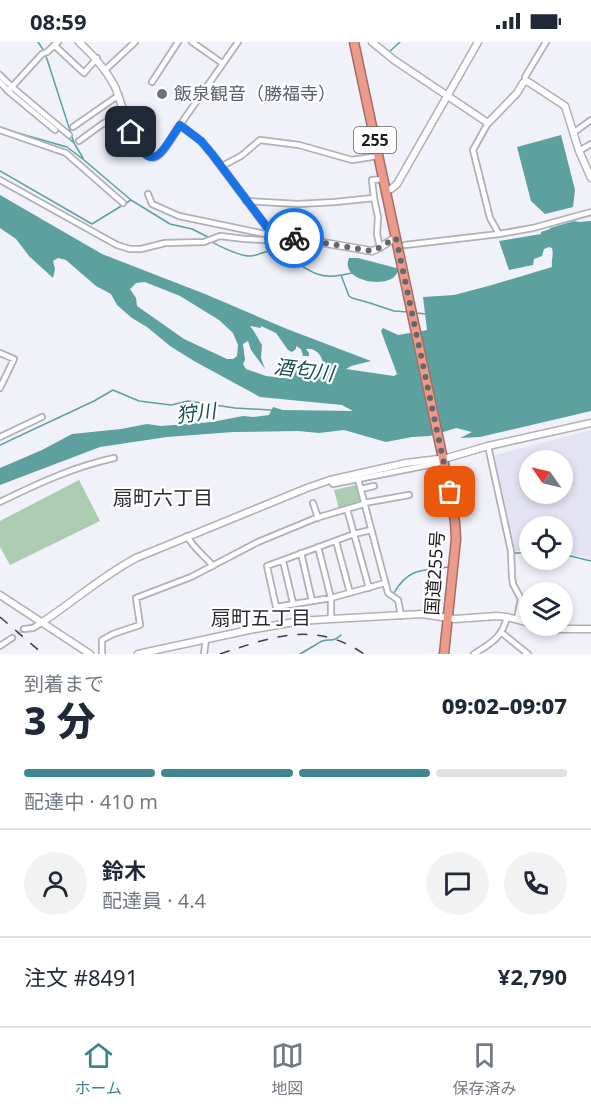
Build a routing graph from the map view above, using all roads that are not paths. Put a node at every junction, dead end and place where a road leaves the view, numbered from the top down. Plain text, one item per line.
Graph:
1 (79, 42) edge
2 (135, 42) edge
3 (178, 42) edge
4 (192, 42) edge
5 (238, 42) edge
6 (354, 42) edge
7 (372, 42) edge
8 (546, 42) edge
9 (476, 43) edge
10 (56, 44) edge
11 (97, 58) junction
12 (222, 63) junction
13 (105, 70) junction
14 (0, 75) edge
15 (525, 81) junction
16 (0, 82) edge
17 (152, 82) dead end
18 (10, 89) junction
19 (119, 95) junction
20 (447, 95) junction
21 (124, 110) junction
22 (47, 120) junction
23 (591, 120) edge
24 (488, 123) junction
25 (180, 125) junction
26 (73, 127) dead end
27 (0, 130) edge
28 (55, 130) dead end
29 (573, 133) junction
30 (69, 135) dead end
31 (79, 141) dead end
32 (591, 144) edge
33 (579, 151) junction
34 (378, 156) junction
35 (222, 166) junction
36 (591, 178) edge
37 (383, 179) junction
38 (0, 180) edge
39 (385, 191) junction
40 (148, 194) dead end
41 (374, 198) junction
42 (246, 201) junction
43 (123, 203) dead end
44 (591, 212) edge
45 (270, 231) junction
46 (499, 234) junction
47 (282, 236) junction
48 (396, 238) junction
49 (405, 245) dead end
50 (380, 249) junction
51 (0, 353) edge
52 (0, 388) edge
53 (42, 417) dead end
54 (591, 423) edge
55 (0, 437) edge
56 (488, 446) junction
57 (114, 459) dead end
58 (443, 461) junction
59 (358, 479) junction
60 (330, 480) junction
61 (375, 486) dead end
62 (361, 489) junction
63 (408, 495) dead end
64 (0, 502) edge
65 (312, 503) dead end
66 (364, 503) junction
67 (347, 509) junction
68 (318, 518) junction
69 (371, 530) junction
70 (354, 534) junction
71 (187, 536) junction
72 (336, 541) junction
73 (318, 547) junction
74 (301, 554) junction
75 (283, 561) junction
76 (213, 566) junction
77 (385, 583) junction
78 (369, 588) junction
79 (350, 593) junction
80 (0, 595) edge
81 (331, 598) junction
82 (312, 601) junction
83 (293, 603) junction
84 (401, 616) junction
85 (507, 617) junction
86 (332, 619) junction
87 (448, 619) junction
88 (517, 620) joint
89 (41, 623) junction
90 (24, 628) tunnel mouth
91 (573, 629) edge
92 (591, 629) edge
93 (502, 633) junction
94 (12, 638) tunnel mouth
95 (206, 639) junction
96 (0, 646) edge
97 (90, 654) edge
98 (102, 654) edge
99 (138, 654) edge
100 (204, 654) edge
101 (444, 654) edge
102 (474, 654) edge
103 (528, 654) edge

1 - 11 street
2 - 13 street
3 - 17 street
4 - 12 street
5 - 12 street
6 - 34 highway, 255
7 - 20 street
8 - 15 street
9 - 20 street
10 - 11 street
10 - 18 street
11 - 13 street
12 - 25 street
13 - 19 street
14 - 18 street
15 - 24 street
15 - 29 street
16 - 18 street
18 - 22 street
19 - 21 street
19 - 26 street
20 - 24 street
20 - 39 street
21 - 25 street
21 - 31 street
22 - 28 street
22 - 30 street
23 - 29 street
24 - 46 street
25 - 35 street
27 - 43 street
29 - 33 street
32 - 33 street
33 - 36 street
34 - 35 street
34 - 37 highway, 255
35 - 42 street
37 - 39 highway, 255
37 - 41 street
38 - 47 street
39 - 48 highway, 255
40 - 45 street
41 - 42 street
41 - 50 street
42 - 45 street
44 - 46 street
45 - 47 street
46 - 49 street
47 - 50 street
48 - 50 street
48 - 58 highway, 255
51 - 52 street
53 - 55 street
54 - 56 street
56 - 58 street
56 - 88 street
57 - 64 street
58 - 59 street
58 - 60 street
58 - 87 highway, 国道255号 / 255
59 - 60 street
59 - 62 street
60 - 71 street
61 - 62 street
62 - 66 street
63 - 66 street
65 - 68 street
66 - 67 street
66 - 69 street
67 - 68 street
67 - 70 street
68 - 76 street
69 - 70 street
69 - 77 street
70 - 72 street
70 - 78 street
71 - 76 street
71 - 89 street
72 - 73 street
72 - 79 street
73 - 74 street
73 - 81 street
74 - 75 street
74 - 82 street
75 - 83 street
75 - 83 street
76 - 98 street
77 - 78 street
77 - 84 street
78 - 79 street
79 - 81 street
80 - 89 street
81 - 82 street
81 - 86 street
82 - 83 street
84 - 86 street
84 - 87 street
85 - 87 street
85 - 88 street
85 - 93 street
86 - 95 street
87 - 101 highway, 国道255号 / 255
89 - 90 street
89 - 97 street
91 - 92 street
93 - 102 street
93 - 103 street
94 - 96 street
95 - 99 street
95 - 100 street

